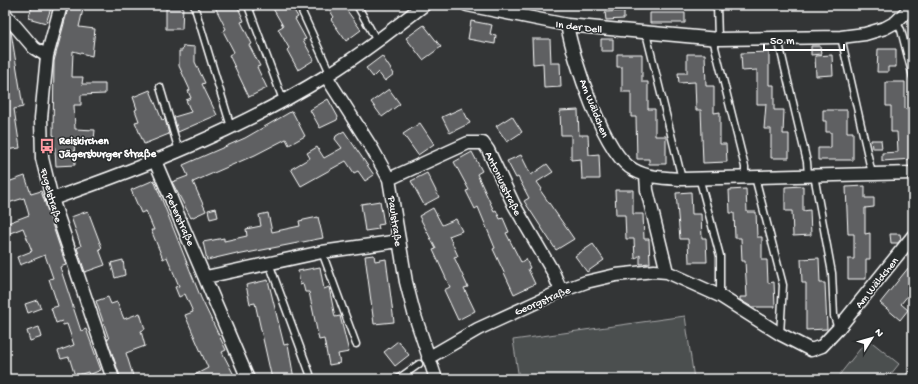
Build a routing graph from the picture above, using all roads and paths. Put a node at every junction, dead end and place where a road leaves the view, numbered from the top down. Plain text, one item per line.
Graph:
1 (61, 5) edge
2 (194, 5) edge
3 (299, 5) edge
4 (357, 5) edge
5 (424, 5) edge
6 (467, 5) edge
7 (717, 5) edge
8 (912, 5) edge
9 (248, 6) edge
10 (5, 14) edge
11 (896, 22) junction
12 (567, 25) junction
13 (646, 33) junction
14 (841, 37) junction
15 (778, 38) junction
16 (715, 39) junction
17 (377, 41) junction
18 (47, 56) junction
19 (328, 74) junction
20 (913, 77) edge
21 (160, 87) dead end
22 (283, 100) junction
23 (231, 127) junction
24 (178, 151) junction
25 (155, 161) junction
26 (913, 173) edge
27 (872, 174) junction
28 (646, 175) junction
29 (811, 175) junction
30 (699, 177) junction
31 (750, 177) junction
32 (682, 178) junction
33 (390, 179) junction
34 (52, 199) junction
35 (913, 236) edge
36 (399, 241) junction
37 (322, 252) junction
38 (269, 263) junction
39 (667, 272) junction
40 (206, 277) junction
41 (561, 291) junction
42 (720, 296) junction
43 (838, 329) junction
44 (780, 334) junction
45 (356, 344) dead end
46 (423, 361) junction
47 (310, 374) dead end
48 (113, 379) edge
49 (248, 379) edge
50 (398, 379) edge
51 (436, 379) edge

1 - 18 street, Fugelstraße
2 - 23 lane
3 - 19 lane
4 - 17 lane
5 - 17 street
6 - 12 street, In der Dell
7 - 16 lane
8 - 11 street, In der Dell
9 - 22 lane
10 - 18 street
11 - 14 street, In der Dell
11 - 20 lane
12 - 13 street, In der Dell
12 - 28 street, Am Wäldchen
13 - 16 street, In der Dell
13 - 32 lane
14 - 15 street, In der Dell
14 - 27 lane
15 - 16 street, In der Dell
15 - 29 lane
16 - 31 lane
17 - 19 street
18 - 34 street, Fugelstraße
19 - 22 street
19 - 33 street, Paulstraße
21 - 24 lane
22 - 23 street
23 - 24 street
24 - 25 street
25 - 34 street
25 - 40 street, Peterstraße
26 - 27 street, Am Wäldchen
27 - 29 street, Am Wäldchen
28 - 32 street, Am Wäldchen
28 - 39 street
29 - 31 street, Am Wäldchen
29 - 43 lane
30 - 31 street, Am Wäldchen
30 - 32 street, Am Wäldchen
30 - 42 lane
31 - 44 lane
33 - 36 street, Paulstraße
33 - 41 street, Antoniusstraße
34 - 48 street, Fugelstraße
35 - 43 street, Am Wäldchen
36 - 37 street
36 - 46 street, Paulstraße
37 - 38 street
37 - 45 lane
38 - 40 street
38 - 47 lane
39 - 41 street, Georgstraße
39 - 42 street, Am Wäldchen
40 - 49 street, Peterstraße
41 - 46 street, Georgstraße
42 - 44 street, Am Wäldchen
43 - 44 street, Am Wäldchen
46 - 50 lane, Georgstraße
46 - 51 street, Paulstraße

